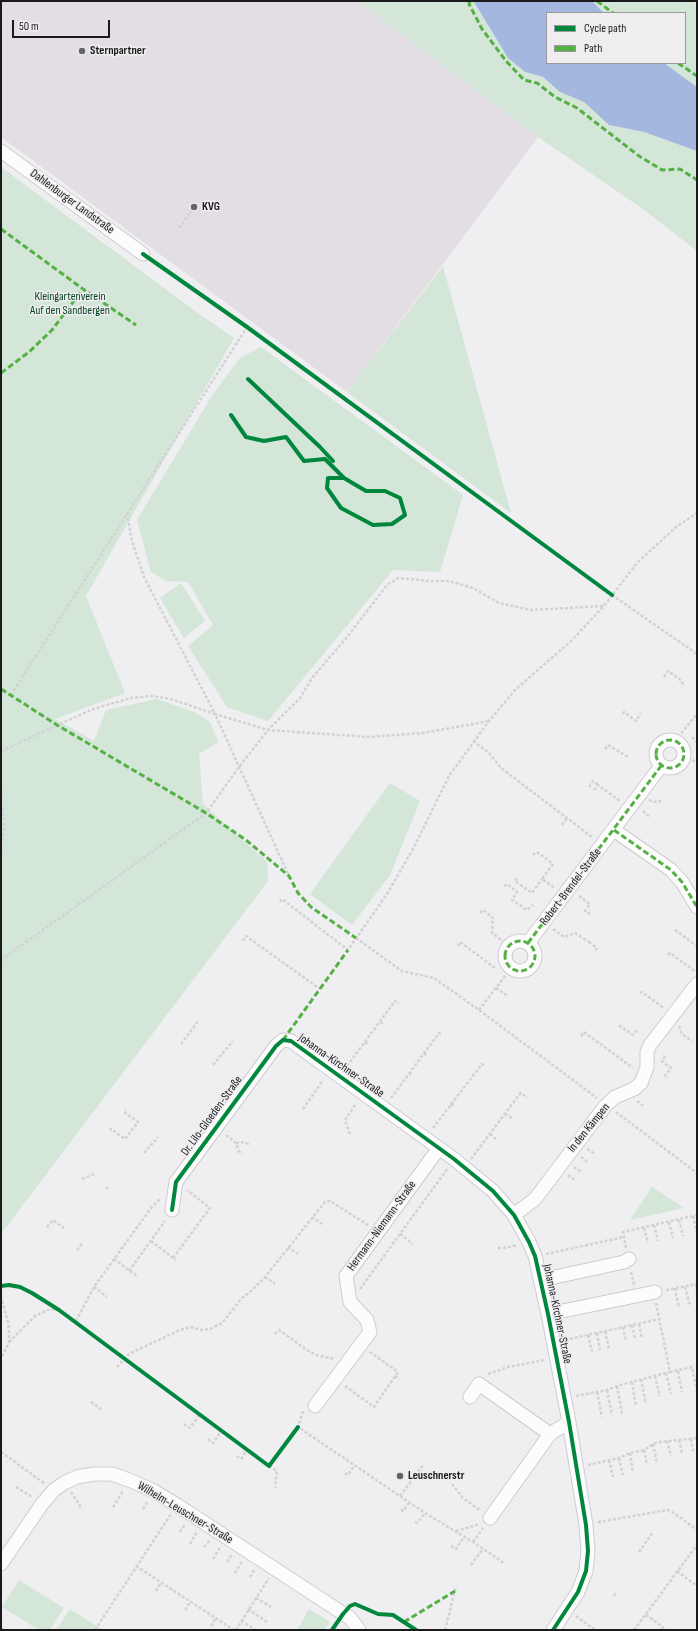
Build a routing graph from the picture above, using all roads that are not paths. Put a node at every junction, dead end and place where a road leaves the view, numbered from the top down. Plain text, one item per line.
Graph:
1 (1, 150) edge
2 (143, 254) dead end
3 (661, 766) junction
4 (614, 830) junction
5 (697, 907) edge
6 (528, 943) junction
7 (697, 984) edge
8 (283, 1040) joint
9 (439, 1148) junction
10 (172, 1210) road end
11 (514, 1215) junction
12 (629, 1259) dead end
13 (541, 1280) junction
14 (654, 1292) road end
15 (548, 1314) junction
16 (470, 1397) dead end
17 (315, 1406) dead end
18 (569, 1422) junction
19 (550, 1434) junction
20 (490, 1518) road end
21 (1, 1564) edge
22 (360, 1630) edge
23 (553, 1630) edge

1 - 2 street, Dahlenburger Landstraße
3 - 3 street
3 - 4 street, Robert-Brendel-Straße
4 - 5 street
4 - 6 street, Robert-Brendel-Straße
6 - 6 street
7 - 11 street, In den Kämpen
8 - 9 street, Johanna-Kirchner-Straße
8 - 10 street, Dr. Lilo-Gloeden-Straße
9 - 11 street, Johanna-Kirchner-Straße
9 - 17 street, Hermann-Niemann-Straße
11 - 13 street, Johanna-Kirchner-Straße
12 - 13 street
13 - 15 street, Johanna-Kirchner-Straße
14 - 15 street
15 - 18 street, Johanna-Kirchner-Straße
16 - 19 street
18 - 19 street
18 - 23 street, Johanna-Kirchner-Straße
19 - 20 street
21 - 22 street, Wilhelm-Leuschner-Straße

